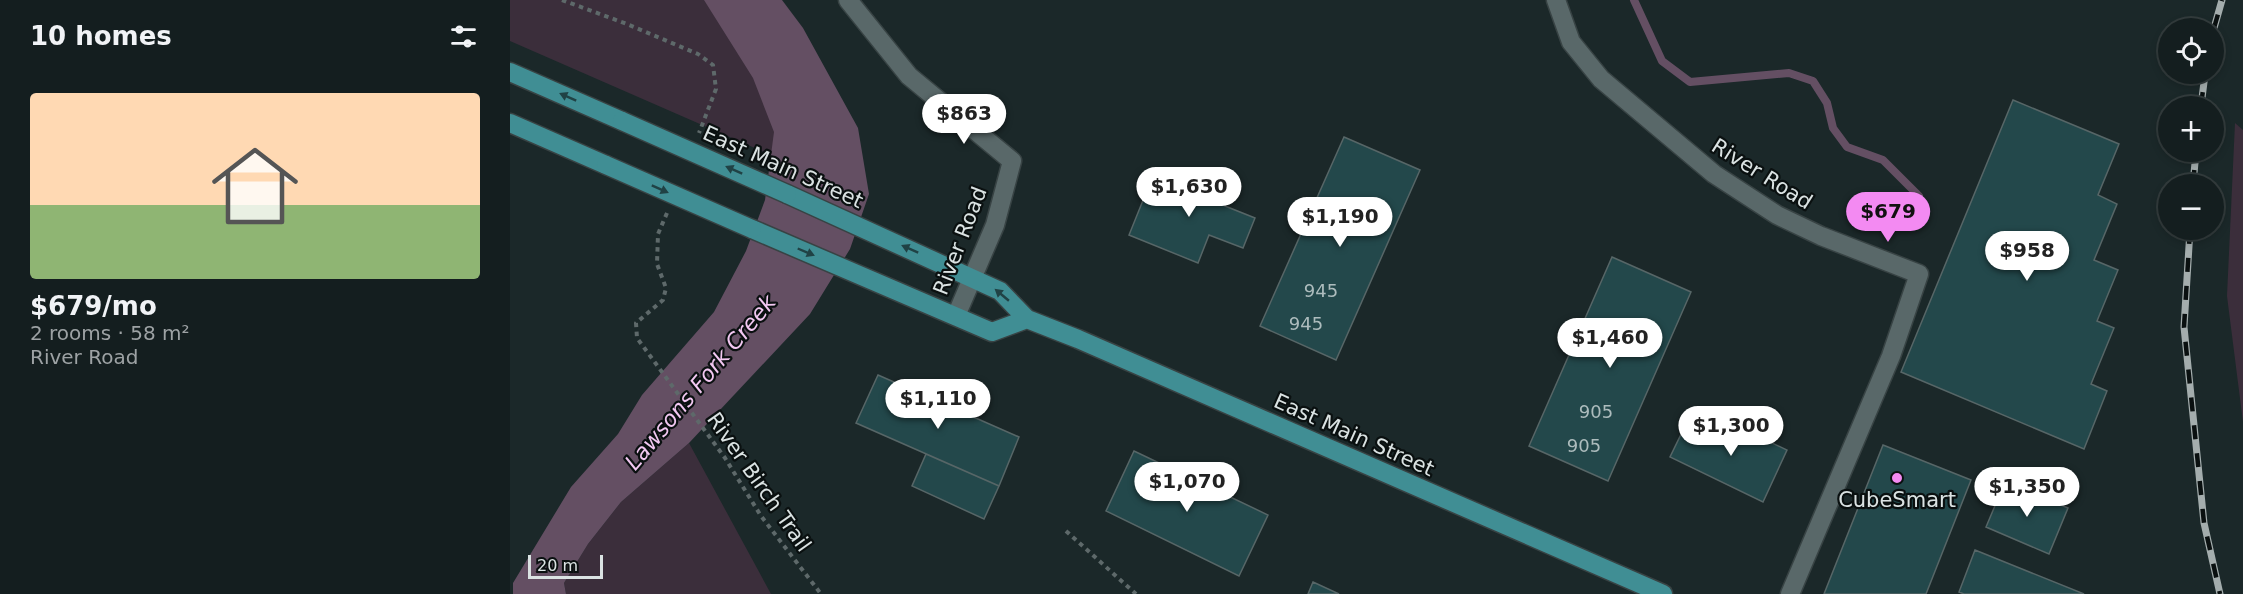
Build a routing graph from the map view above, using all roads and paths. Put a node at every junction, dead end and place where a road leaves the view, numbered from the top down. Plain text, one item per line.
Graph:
1 (562, 0) edge
2 (848, 0) edge
3 (1556, 0) edge
4 (510, 72) edge
5 (707, 113) dead end
6 (510, 123) edge
7 (658, 234) dead end
8 (972, 278) junction
9 (956, 316) junction
10 (1027, 319) junction
11 (1066, 531) dead end
12 (822, 594) edge
13 (1136, 594) edge
14 (1663, 594) edge
15 (1790, 594) edge

1 - 5 path
2 - 8 street, River Road
3 - 15 street, River Road
8 -> 4 main road, East Main Street, bridge
6 -> 9 main road, bridge
7 - 12 path, River Birch Trail
8 - 9 street, River Road
10 -> 8 main road, East Main Street
9 - 10 main road
10 - 14 main road, East Main Street
11 - 13 path

